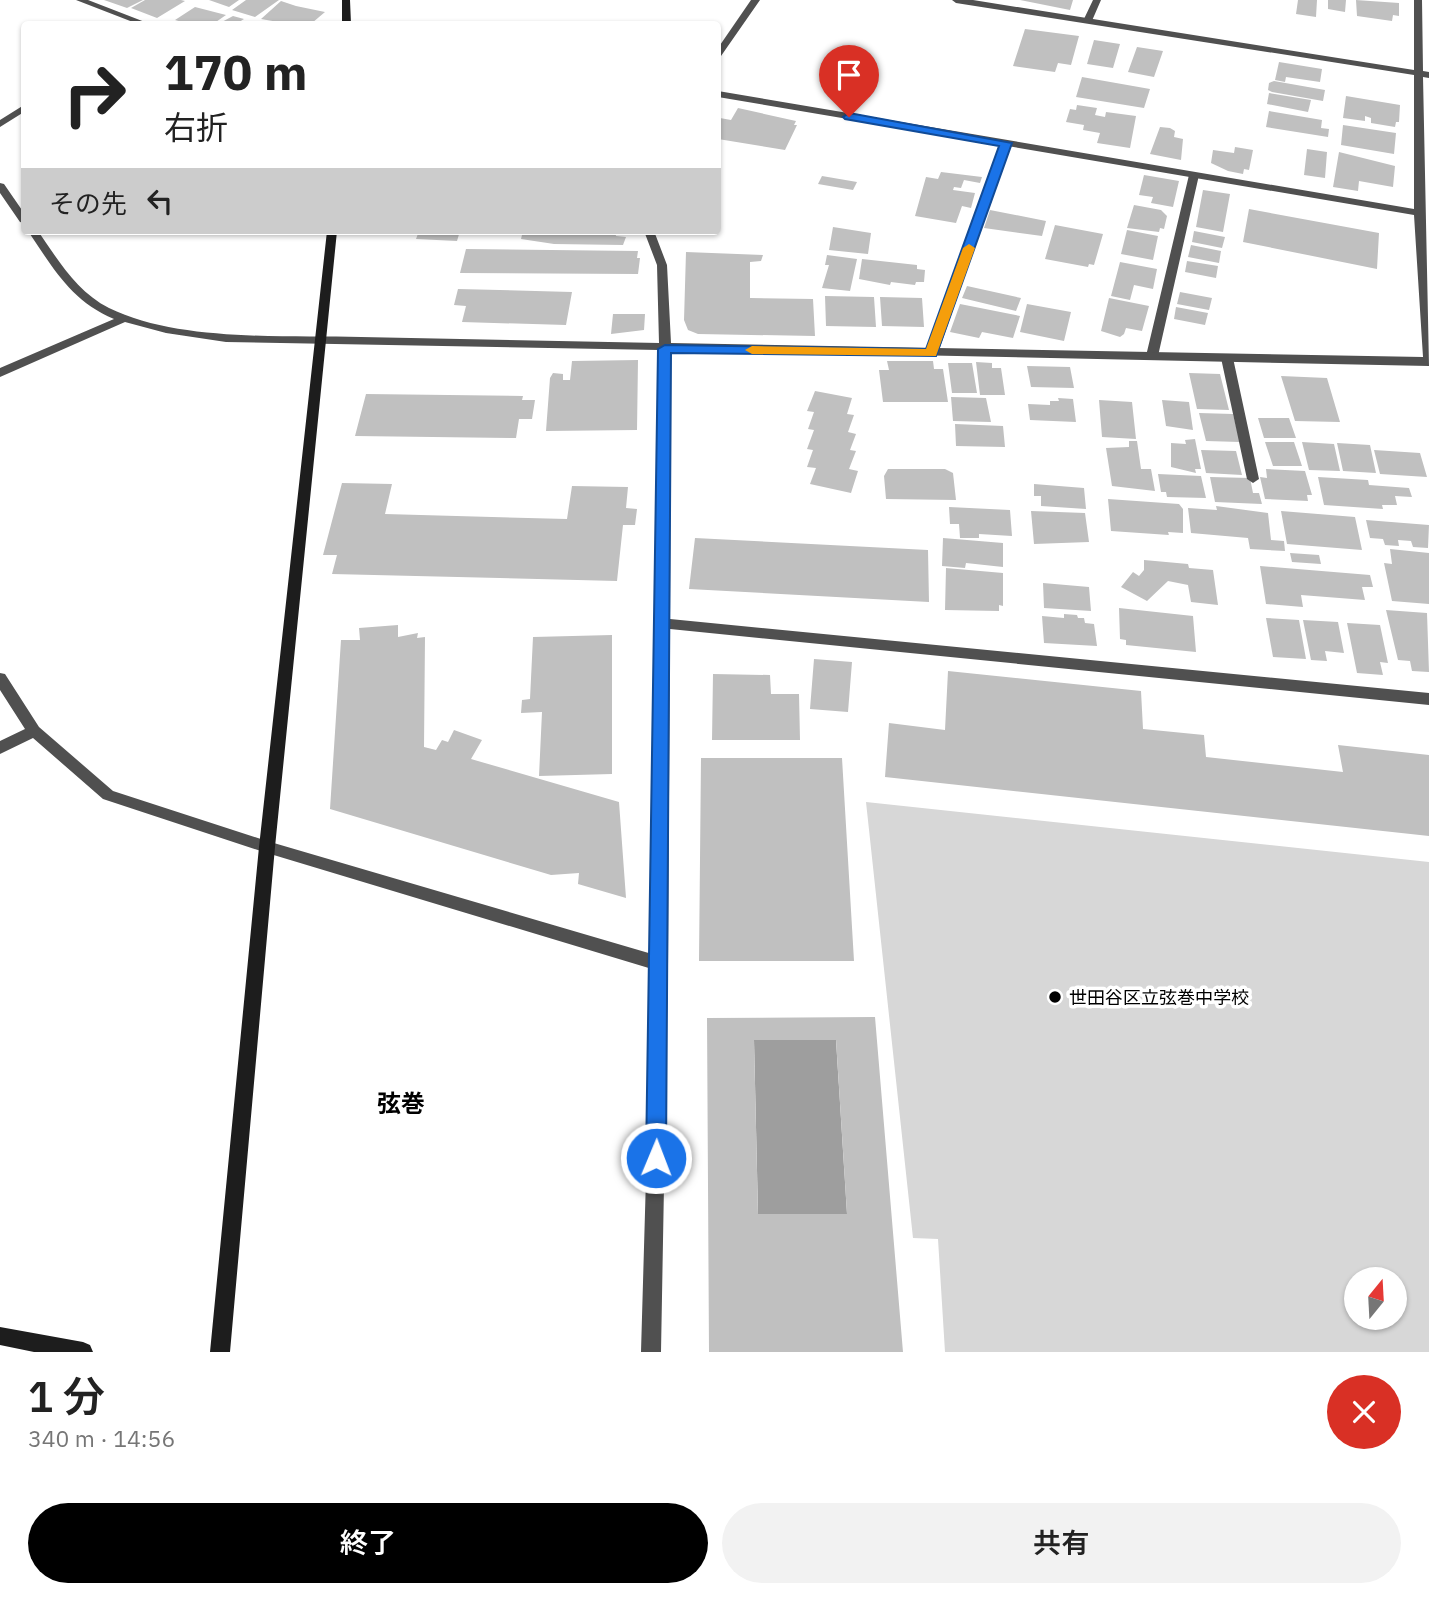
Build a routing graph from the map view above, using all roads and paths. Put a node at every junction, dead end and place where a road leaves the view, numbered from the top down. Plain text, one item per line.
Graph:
1 (80, 0) edge
2 (346, 0) edge
3 (756, 0) edge
4 (956, 0) edge
5 (1097, 0) edge
6 (1418, 0) edge
7 (137, 21) edge
8 (347, 21) edge
9 (1088, 21) junction
10 (721, 50) edge
11 (1424, 75) edge
12 (721, 95) edge
13 (21, 110) edge
14 (0, 124) edge
15 (1006, 143) junction
16 (1194, 175) junction
17 (0, 186) edge
18 (1419, 213) junction
19 (21, 216) edge
20 (36, 235) edge
21 (332, 235) edge
22 (651, 235) edge
23 (125, 318) junction
24 (322, 339) junction
25 (665, 349) junction
26 (932, 353) junction
27 (1152, 356) junction
28 (1227, 358) junction
29 (1429, 362) edge
30 (0, 373) edge
31 (1252, 479) dead end
32 (662, 623) junction
33 (0, 678) edge
34 (1429, 699) edge
35 (34, 731) junction
36 (0, 748) edge
37 (267, 847) junction
38 (660, 964) junction
39 (0, 1336) edge
40 (83, 1352) edge
41 (220, 1352) edge
42 (652, 1352) edge

1 - 7 street
2 - 8 street
3 - 10 street
4 - 9 street
5 - 9 street
6 - 11 street
9 - 11 street
11 - 18 street
12 - 15 street
13 - 14 street
15 - 16 street
15 - 26 street
16 - 18 street
16 - 27 street
17 - 19 street
18 - 29 street
20 - 23 street
21 - 24 street
22 - 25 street
23 - 24 street
23 - 30 street
24 - 25 street
24 - 37 street
25 - 26 street
25 - 32 street
26 - 27 street
27 - 28 street
28 - 29 street
28 - 31 street
32 - 34 street
32 - 38 street
33 - 35 street
35 - 36 street
35 - 37 street
37 - 38 street
37 - 41 street
38 - 42 street
39 - 40 street

